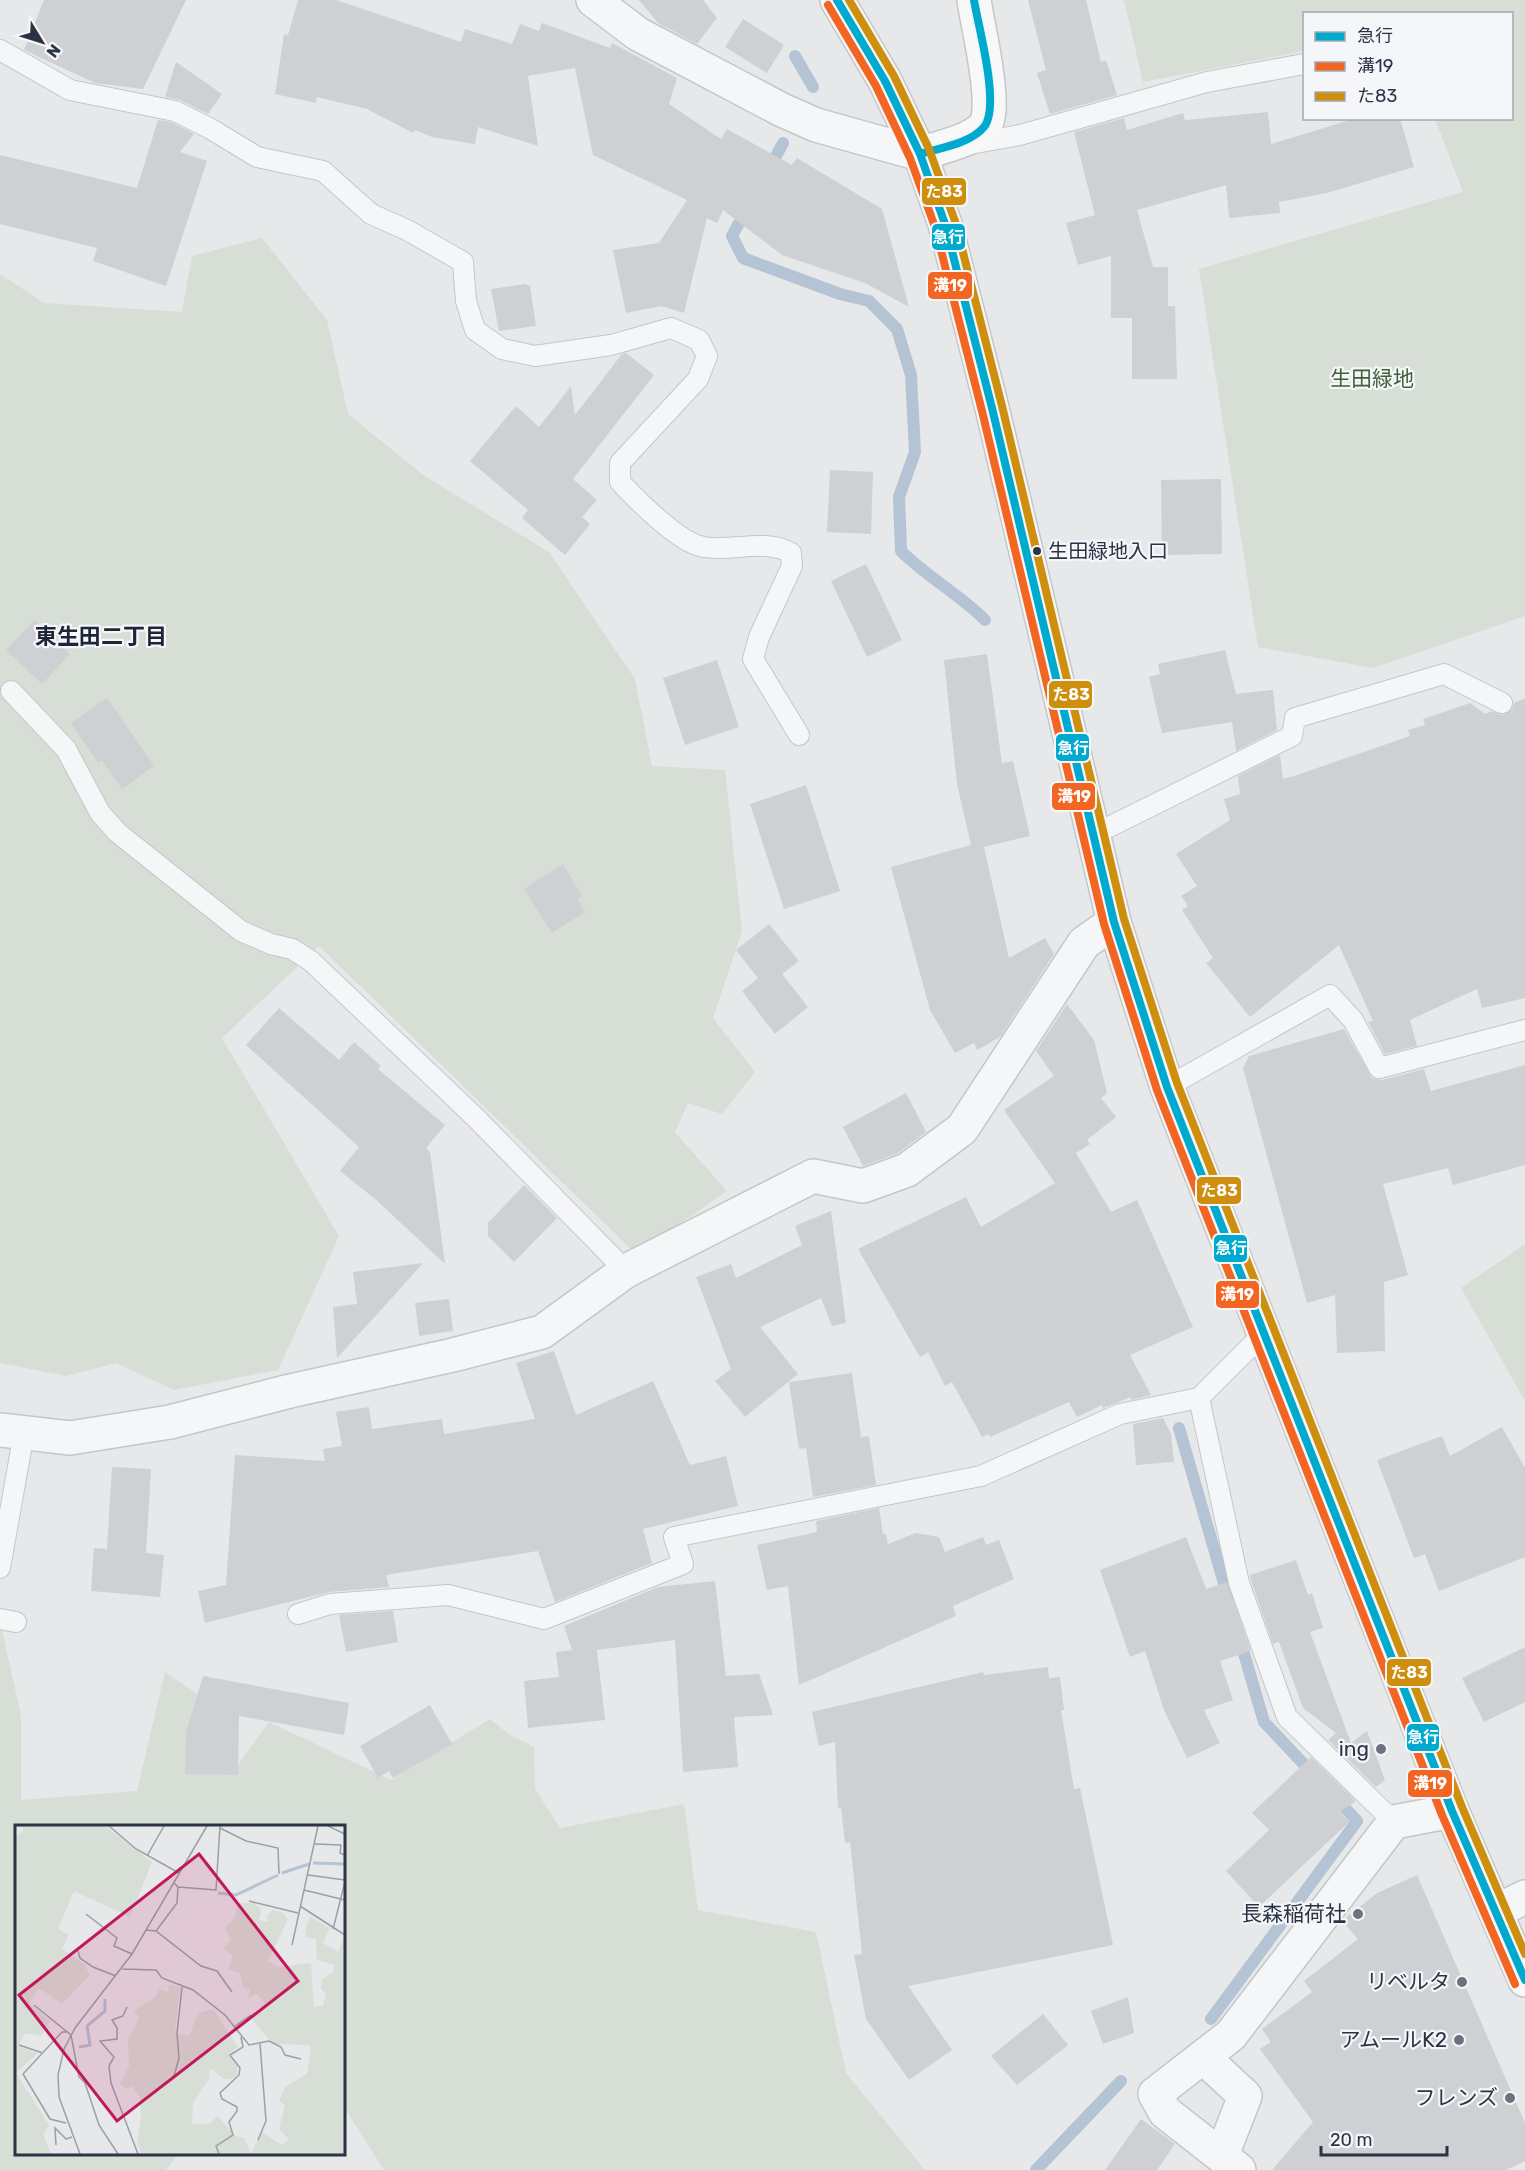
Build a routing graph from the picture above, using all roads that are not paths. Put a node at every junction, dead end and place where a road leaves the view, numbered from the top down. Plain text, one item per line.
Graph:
1 (593, 0) edge
2 (837, 0) edge
3 (974, 0) edge
4 (0, 50) edge
5 (1303, 64) edge
6 (920, 154) junction
7 (11, 691) dead end
8 (1502, 703) dead end
9 (799, 735) dead end
10 (1095, 834) junction
11 (1114, 922) junction
12 (1525, 1030) edge
13 (1167, 1087) junction
14 (626, 1271) junction
15 (1265, 1332) junction
16 (1199, 1398) junction
17 (12, 1432) edge
18 (0, 1568) edge
19 (298, 1614) dead end
20 (1452, 1811) junction
21 (1394, 1822) junction
22 (1511, 1904) edge
23 (1525, 1980) edge
24 (1203, 2057) junction
25 (1230, 2163) edge

1 - 6 street
2 - 6 street
3 - 6 street
4 - 9 lane
5 - 6 lane
6 - 10 street
7 - 14 lane
8 - 10 lane
10 - 11 street
11 - 13 street
11 - 14 street
12 - 13 lane
13 - 15 street
14 - 17 street
15 - 16 lane
15 - 20 street
16 - 19 lane
16 - 21 lane
17 - 18 lane
20 - 21 street
20 - 22 street
21 - 24 street
22 - 23 street
24 - 25 street
24 - 25 street

